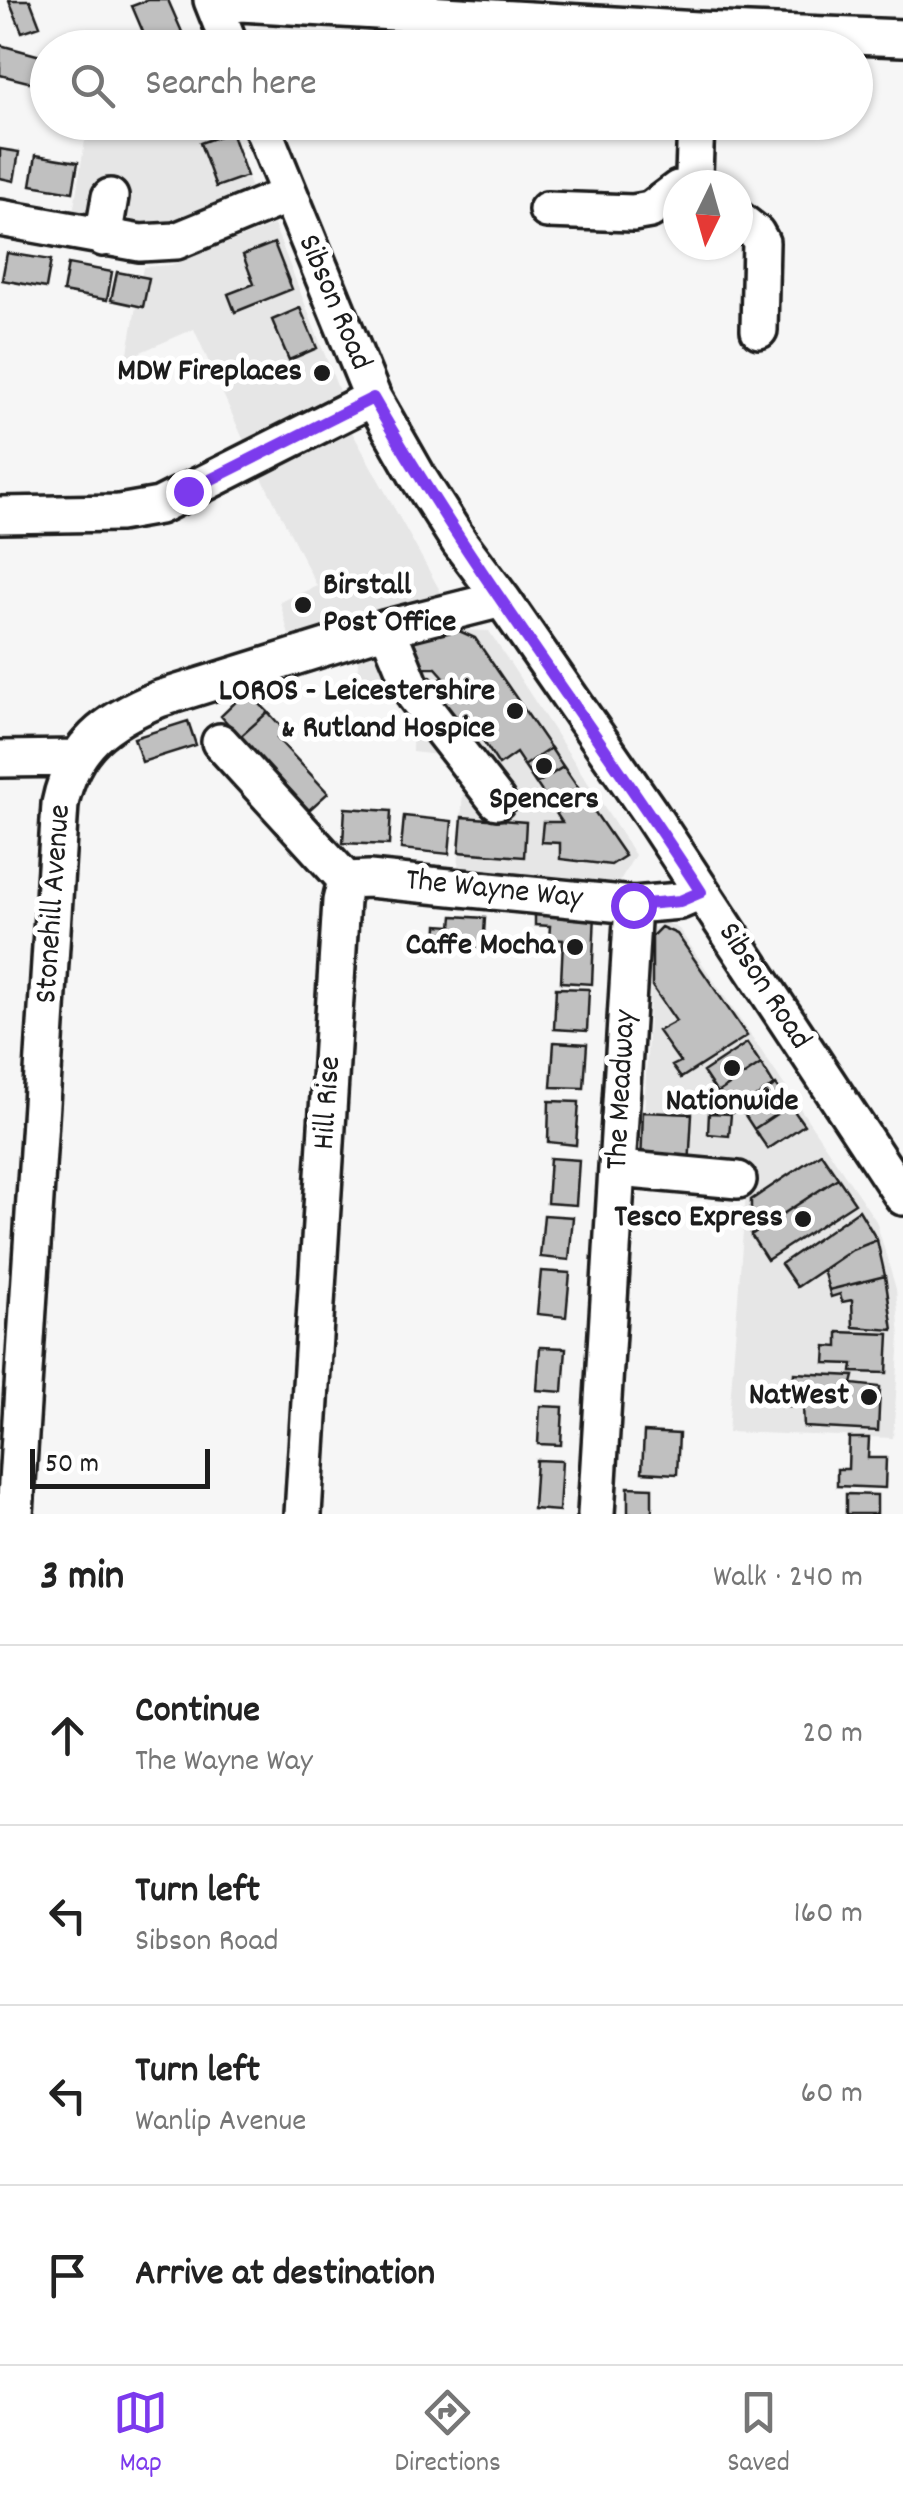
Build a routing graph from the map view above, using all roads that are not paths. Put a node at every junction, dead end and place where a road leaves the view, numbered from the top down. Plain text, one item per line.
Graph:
1 (214, 5) edge
2 (224, 30) edge
3 (580, 30) edge
4 (873, 38) edge
5 (903, 38) edge
6 (267, 140) edge
7 (694, 140) edge
8 (690, 170) edge
9 (288, 195) junction
10 (110, 198) dead end
11 (663, 201) edge
12 (547, 210) dead end
13 (0, 218) edge
14 (753, 234) edge
15 (103, 238) junction
16 (759, 330) dead end
17 (373, 398) junction
18 (0, 515) edge
19 (502, 599) junction
20 (388, 628) junction
21 (220, 742) dead end
22 (77, 758) junction
23 (0, 759) edge
24 (497, 801) dead end
25 (346, 880) junction
26 (701, 892) junction
27 (633, 905) junction
28 (618, 1169) junction
29 (738, 1180) dead end
30 (897, 1183) edge
31 (10, 1456) edge
32 (15, 1514) edge
33 (303, 1514) edge
34 (596, 1514) edge

1 - 2 street
1 - 3 street
4 - 5 street
6 - 9 street, Sibson Road
7 - 8 street
9 - 15 street
9 - 17 street, Sibson Road
10 - 15 street
11 - 12 street
13 - 15 street
14 - 16 street
17 - 18 street
17 - 19 street, Sibson Road
19 - 20 street, Stonehill Avenue
19 - 26 street, Sibson Road
20 - 22 street, Stonehill Avenue
20 - 24 street
21 - 25 street
22 - 23 street
22 - 31 street, Stonehill Avenue
25 - 27 street, The Wayne Way
25 - 33 street, Hill Rise
26 - 27 street, The Wayne Way
26 - 30 street, Sibson Road
27 - 28 street, The Meadway
28 - 29 street
28 - 34 street, The Meadway
31 - 32 street, Stonehill Avenue

